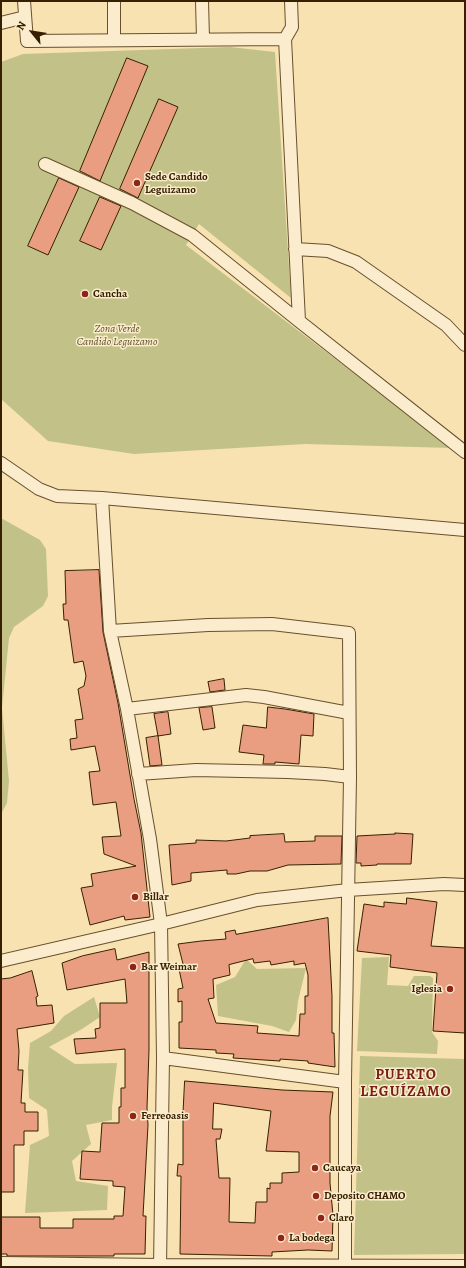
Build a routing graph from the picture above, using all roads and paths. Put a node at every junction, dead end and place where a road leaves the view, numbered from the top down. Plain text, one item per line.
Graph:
1 (24, 1) edge
2 (114, 1) edge
3 (202, 1) edge
4 (292, 1) edge
5 (25, 17) junction
6 (1, 23) edge
7 (285, 39) junction
8 (114, 40) junction
9 (203, 40) junction
10 (45, 164) dead end
11 (295, 249) junction
12 (299, 322) junction
13 (465, 345) edge
14 (464, 448) edge
15 (1, 463) edge
16 (102, 498) junction
17 (465, 530) edge
18 (110, 631) junction
19 (127, 709) junction
20 (350, 714) junction
21 (138, 774) junction
22 (350, 777) junction
23 (465, 885) edge
24 (348, 890) junction
25 (161, 924) junction
26 (1, 961) edge
27 (163, 1058) junction
28 (345, 1082) junction
29 (1, 1263) edge
30 (160, 1266) edge
31 (345, 1266) edge
32 (465, 1266) edge

1 - 5 street
2 - 8 street
3 - 9 street
4 - 7 street
5 - 6 street
5 - 8 street
7 - 9 street
7 - 11 street
8 - 9 street
10 - 12 street
11 - 12 street
11 - 13 street
12 - 14 street
15 - 16 street
16 - 17 street
16 - 18 street
18 - 19 street
18 - 20 street
19 - 20 street
19 - 21 street
20 - 22 street
21 - 22 street
21 - 25 street
22 - 24 street
23 - 24 street
24 - 25 street
24 - 28 street
25 - 26 street
25 - 27 street
27 - 28 street
27 - 30 street
28 - 31 street
29 - 30 street
30 - 31 street
31 - 32 street

